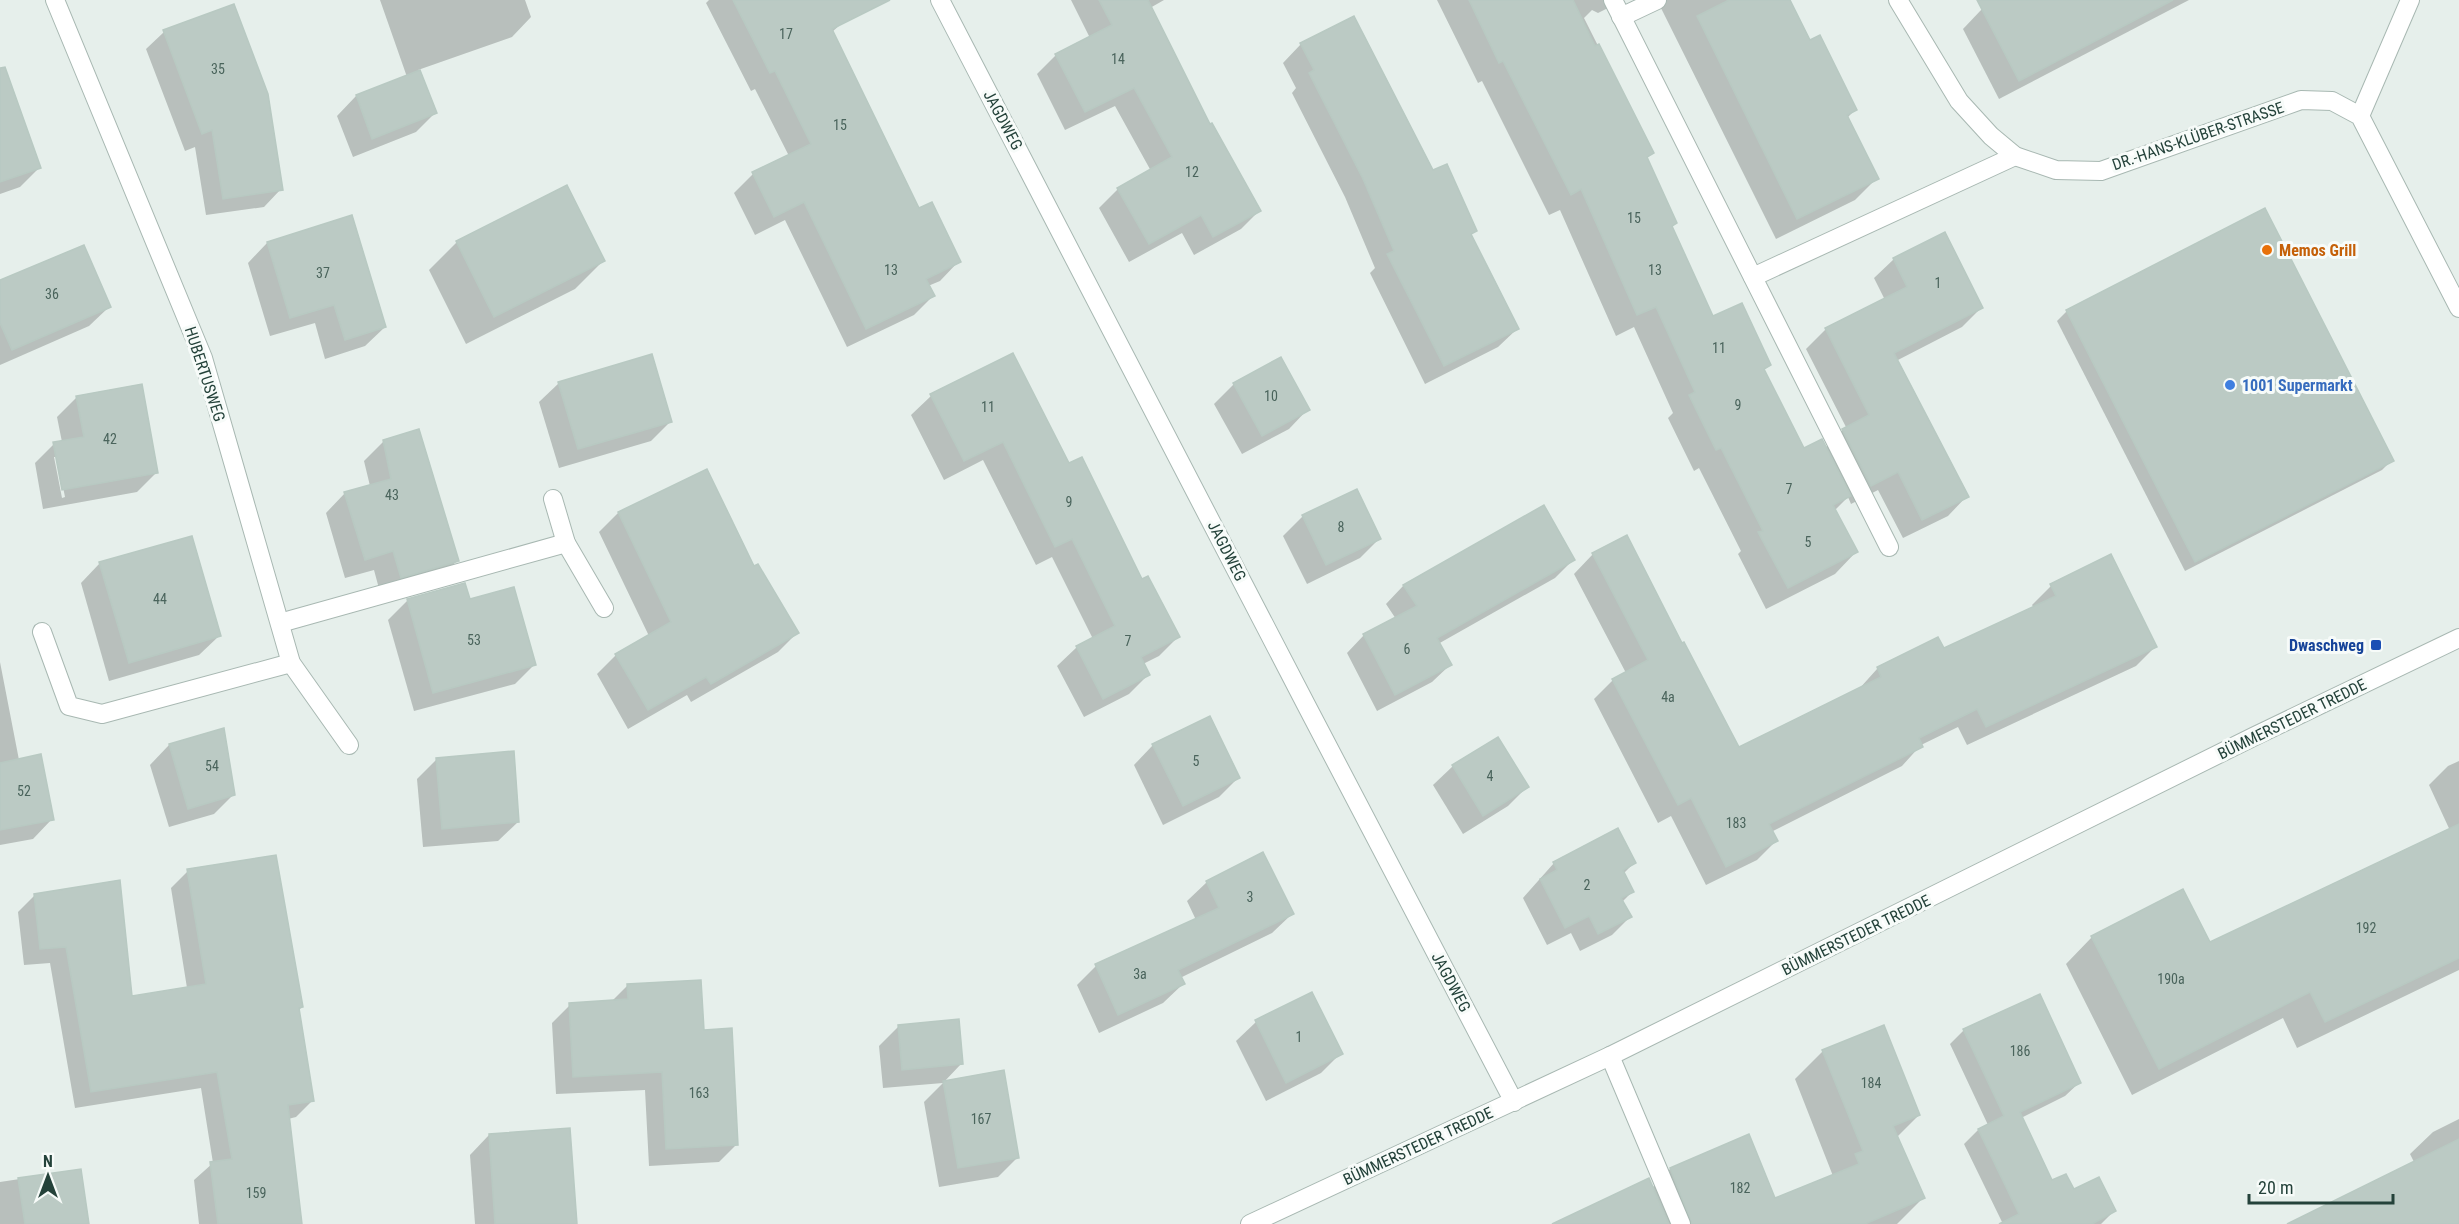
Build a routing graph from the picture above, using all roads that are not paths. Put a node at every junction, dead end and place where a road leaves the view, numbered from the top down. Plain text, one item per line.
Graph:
1 (56, 0) edge
2 (940, 0) edge
3 (1613, 0) edge
4 (1657, 0) edge
5 (1898, 0) edge
6 (2410, 0) edge
7 (1622, 17) junction
8 (2360, 117) junction
9 (2014, 156) junction
10 (1753, 277) junction
11 (2459, 308) edge
12 (553, 499) dead end
13 (566, 543) junction
14 (1889, 547) dead end
15 (604, 608) dead end
16 (280, 623) junction
17 (42, 632) dead end
18 (2459, 638) edge
19 (291, 663) junction
20 (349, 745) dead end
21 (1610, 1056) junction
22 (1514, 1102) junction
23 (1250, 1224) edge
24 (1681, 1224) edge

1 - 16 street, HUBERTUSWEG
2 - 22 street, JAGDWEG
3 - 7 street
4 - 7 street
5 - 9 street, DR.-HANS-KLÜBER-STRASSE
6 - 8 street
7 - 10 street
8 - 9 street, DR.-HANS-KLÜBER-STRASSE
8 - 11 street
9 - 10 street
10 - 14 street
12 - 13 street
13 - 15 street
13 - 16 street
16 - 19 street, HUBERTUSWEG
17 - 19 street
18 - 21 street, BÜMMERSTEDER TREDDE
19 - 20 street, HUBERTUSWEG
21 - 22 street, BÜMMERSTEDER TREDDE
21 - 24 street
22 - 23 street, BÜMMERSTEDER TREDDE

